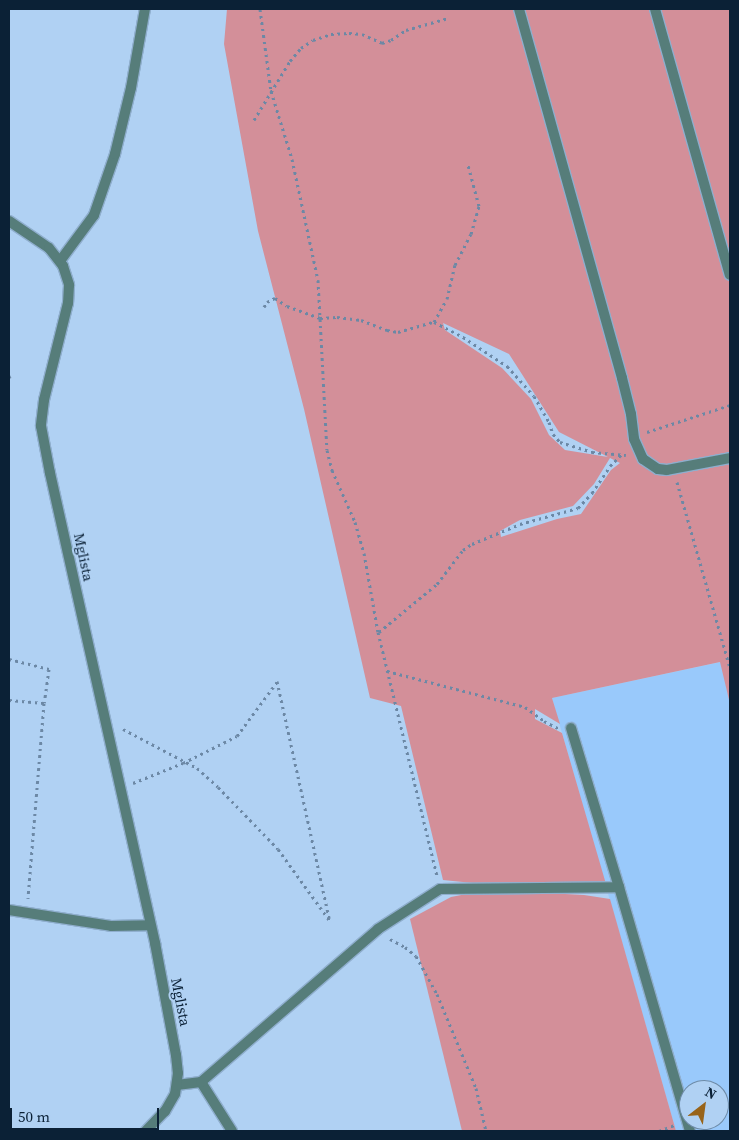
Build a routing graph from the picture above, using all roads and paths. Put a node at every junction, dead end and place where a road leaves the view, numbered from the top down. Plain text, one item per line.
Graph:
1 (145, 9) edge
2 (260, 9) edge
3 (519, 9) edge
4 (656, 9) edge
5 (448, 18) dead end
6 (271, 90) junction
7 (254, 120) dead end
8 (468, 165) dead end
9 (9, 221) edge
10 (60, 261) junction
11 (730, 275) edge
12 (264, 307) dead end
13 (320, 318) junction
14 (434, 322) junction
15 (730, 405) edge
16 (634, 439) junction
17 (614, 453) dead end
18 (730, 458) edge
19 (675, 470) junction
20 (378, 632) junction
21 (9, 659) edge
22 (730, 668) edge
23 (387, 671) junction
24 (9, 700) edge
25 (44, 704) junction
26 (120, 727) dead end
27 (571, 729) joint
28 (183, 762) junction
29 (119, 789) junction
30 (618, 887) junction
31 (440, 889) junction
32 (9, 910) edge
33 (26, 914) junction
34 (150, 925) junction
35 (378, 929) junction
36 (201, 1082) junction
37 (177, 1084) junction
38 (146, 1131) edge
39 (232, 1131) edge
40 (486, 1131) edge
41 (690, 1131) edge

1 - 10 street
2 - 6 path
3 - 16 street
4 - 11 street
5 - 6 path
6 - 7 path
6 - 13 path
8 - 14 path
9 - 10 street, Mglista
10 - 29 street, Mglista
12 - 13 path
13 - 14 path
13 - 20 path
14 - 17 path
15 - 16 path
16 - 19 street
16 - 20 path
18 - 19 street
19 - 22 path
20 - 23 path
21 - 25 path
23 - 27 path
23 - 31 path
24 - 25 path
25 - 33 path
26 - 28 path
27 - 30 street
28 - 28 path
28 - 29 path
29 - 34 street, Mglista
30 - 31 street
30 - 41 street
31 - 35 street
32 - 33 street
33 - 34 street
34 - 37 street, Mglista
35 - 36 street
35 - 40 path
36 - 37 street
36 - 39 street
37 - 38 street

